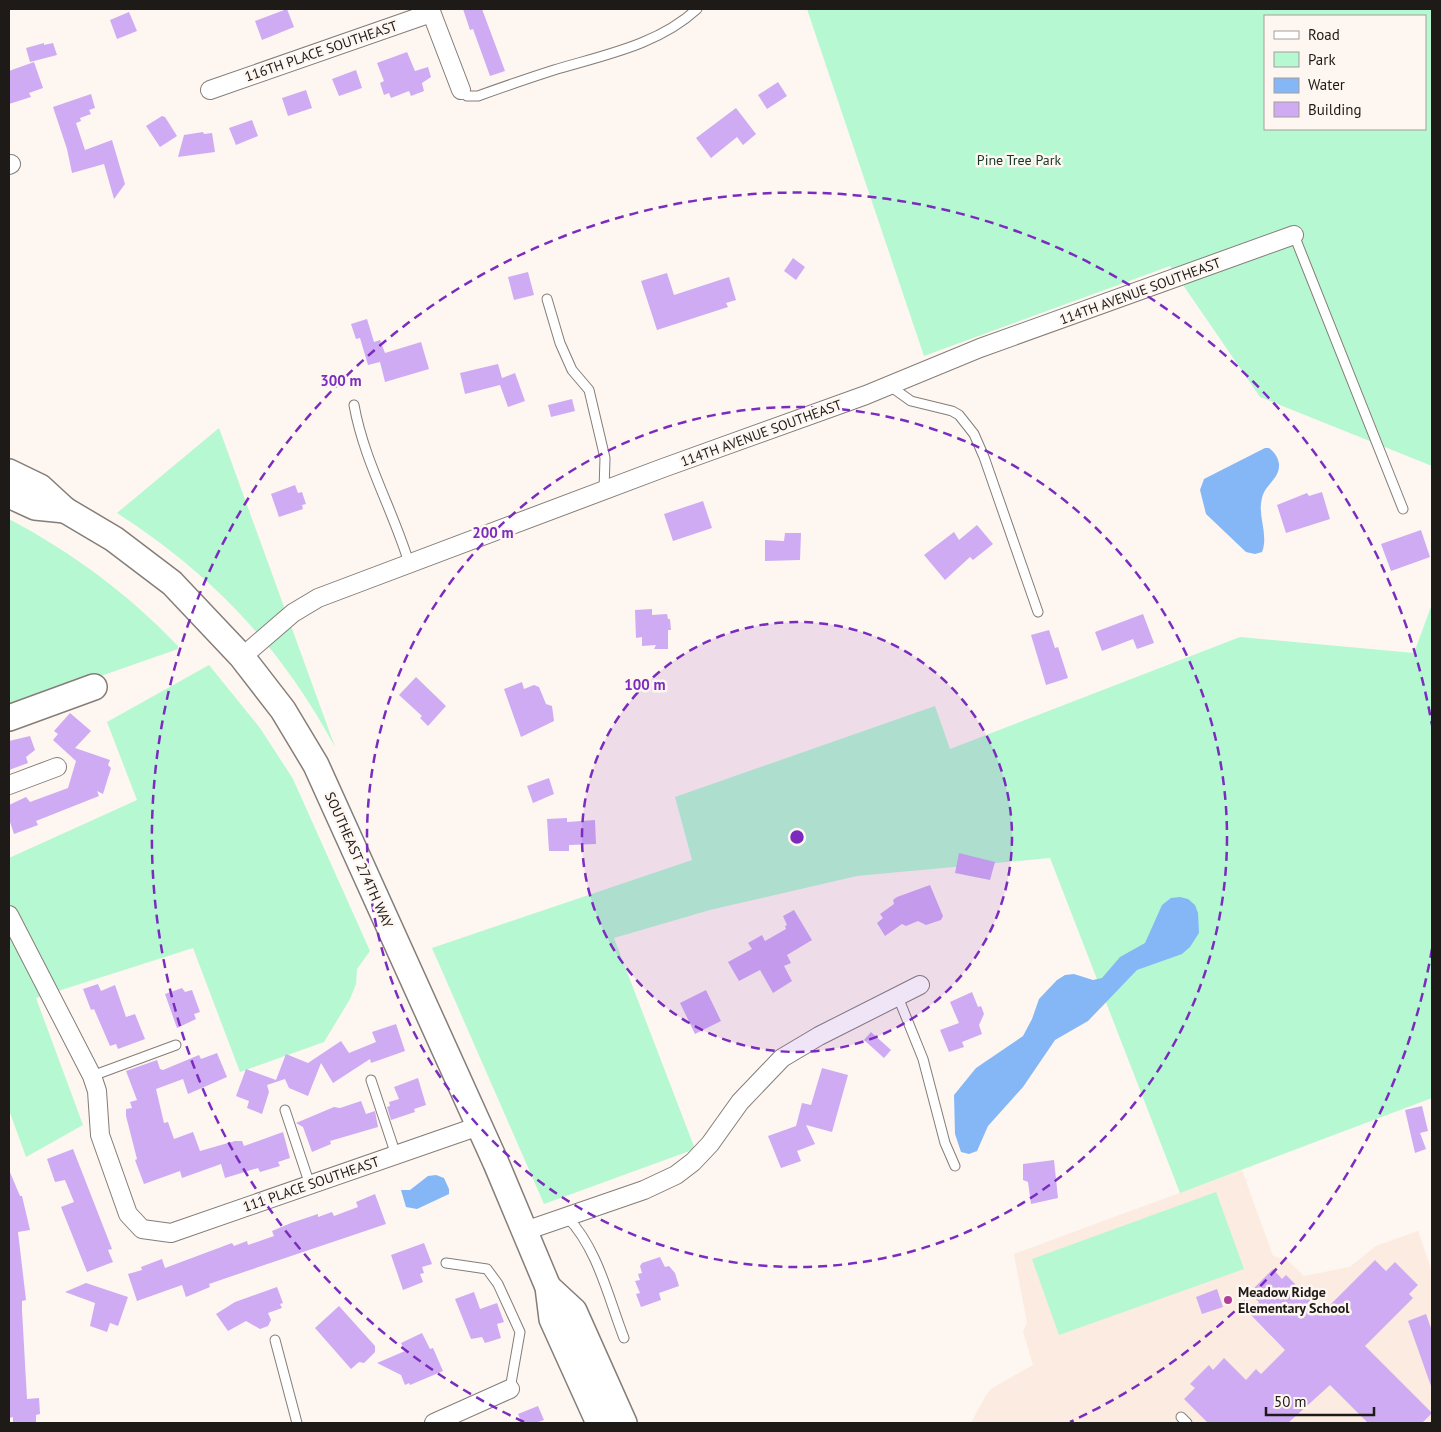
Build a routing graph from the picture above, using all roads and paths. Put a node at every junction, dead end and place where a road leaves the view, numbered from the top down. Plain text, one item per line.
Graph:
1 (697, 9) edge
2 (430, 11) edge
3 (210, 90) dead end
4 (461, 90) joint
5 (1294, 235) joint
6 (547, 299) dead end
7 (890, 386) junction
8 (354, 405) dead end
9 (9, 472) edge
10 (604, 490) junction
11 (9, 495) edge
12 (1403, 509) dead end
13 (65, 510) junction
14 (409, 564) junction
15 (1038, 612) dead end
16 (242, 657) junction
17 (94, 687) dead end
18 (9, 718) edge
19 (57, 767) dead end
20 (9, 785) edge
21 (9, 915) edge
22 (920, 986) dead end
23 (898, 997) junction
24 (176, 1045) dead end
25 (92, 1076) junction
26 (371, 1080) dead end
27 (285, 1110) dead end
28 (479, 1126) junction
29 (396, 1155) junction
30 (956, 1166) dead end
31 (310, 1185) junction
32 (568, 1216) junction
33 (526, 1231) junction
34 (446, 1263) dead end
35 (548, 1287) junction
36 (624, 1338) dead end
37 (275, 1340) dead end
38 (510, 1389) joint
39 (297, 1423) edge
40 (434, 1423) edge
41 (599, 1423) edge
42 (624, 1423) edge

1 - 4 lane
2 - 3 street, 116TH PLACE SOUTHEAST
2 - 4 street
5 - 7 street, 114TH AVENUE SOUTHEAST
5 - 12 lane
6 - 10 lane
7 - 10 street, 114TH AVENUE SOUTHEAST
7 - 15 lane
8 - 14 lane
9 - 13 main road, SOUTHEAST 274TH WAY
10 - 14 street, 114TH AVENUE SOUTHEAST
11 - 13 main road, SOUTHEAST 274TH WAY
13 - 16 main road, SOUTHEAST 274TH WAY
14 - 16 street, 114TH AVENUE SOUTHEAST
16 - 28 main road, SOUTHEAST 274TH WAY
17 - 18 main road
19 - 20 street
21 - 25 street
22 - 23 street
23 - 30 lane
23 - 32 street
24 - 25 lane
25 - 31 street, 111 PLACE SOUTHEAST
26 - 29 lane
27 - 31 lane
28 - 29 street, 111 PLACE SOUTHEAST
28 - 33 main road, SOUTHEAST 274TH WAY
29 - 31 street, 111 PLACE SOUTHEAST
32 - 33 street
32 - 36 lane
33 - 35 main road, SOUTHEAST 274TH WAY
34 - 38 lane
35 - 41 main road, SOUTHEAST 274TH WAY
35 - 42 main road, SOUTHEAST 274TH WAY
37 - 39 lane
38 - 40 street

